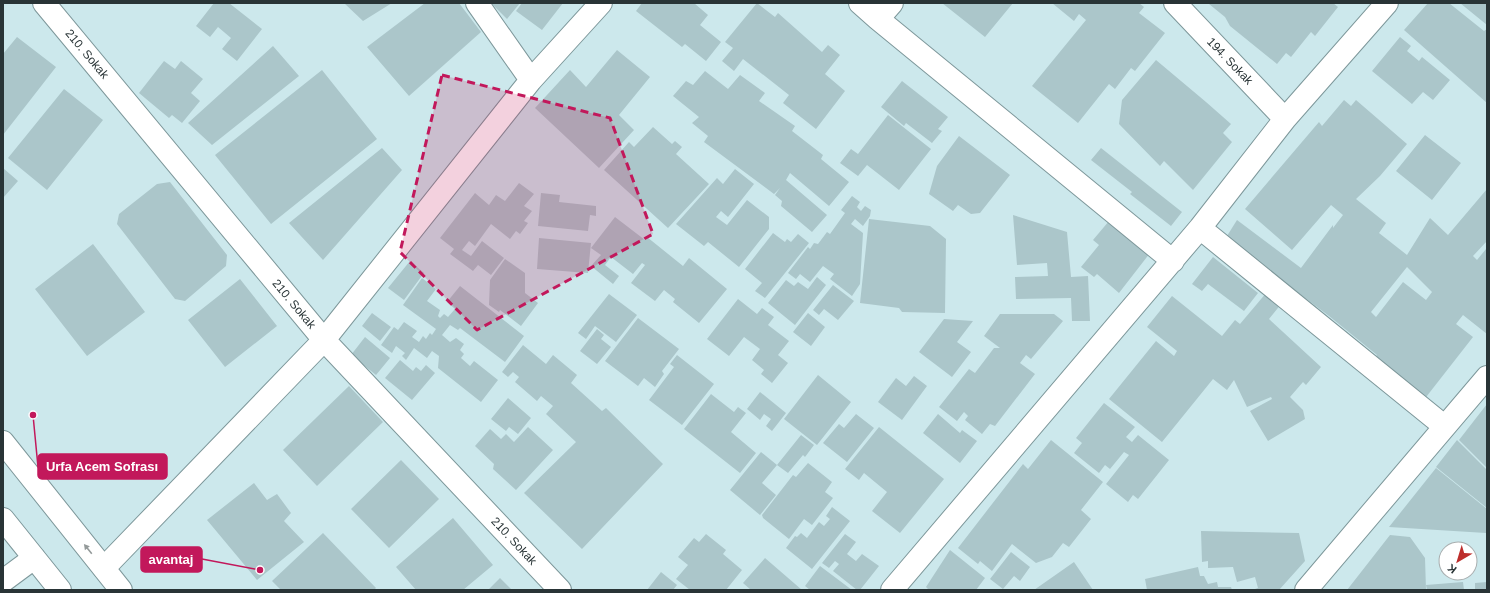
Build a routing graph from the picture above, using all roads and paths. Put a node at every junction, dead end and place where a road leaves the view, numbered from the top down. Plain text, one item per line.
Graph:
1 (44, 3) edge
2 (477, 3) edge
3 (601, 3) edge
4 (860, 3) edge
5 (1175, 3) edge
6 (1387, 3) edge
7 (885, 11) edge
8 (531, 80) junction
9 (1285, 119) junction
10 (1200, 228) junction
11 (1173, 260) junction
12 (324, 340) junction
13 (1487, 377) edge
14 (1444, 426) junction
15 (3, 442) edge
16 (3, 518) edge
17 (34, 558) junction
18 (104, 568) junction
19 (3, 581) edge
20 (60, 590) edge
21 (121, 590) edge
22 (560, 590) edge
23 (892, 590) edge
24 (1306, 590) edge

1 - 12 main road, 210. Sokak
2 - 8 main road
3 - 8 main road
4 - 7 main road
5 - 9 main road, 194. Sokak
6 - 9 main road
7 - 11 main road
8 - 12 main road
9 - 10 main road
10 - 11 main road
10 - 14 main road
11 - 23 main road
12 - 18 main road
12 - 22 main road, 210. Sokak
13 - 14 main road
14 - 24 main road
18 -> 15 main road
16 - 17 main road
17 - 19 main road
17 - 20 main road
18 - 21 main road

